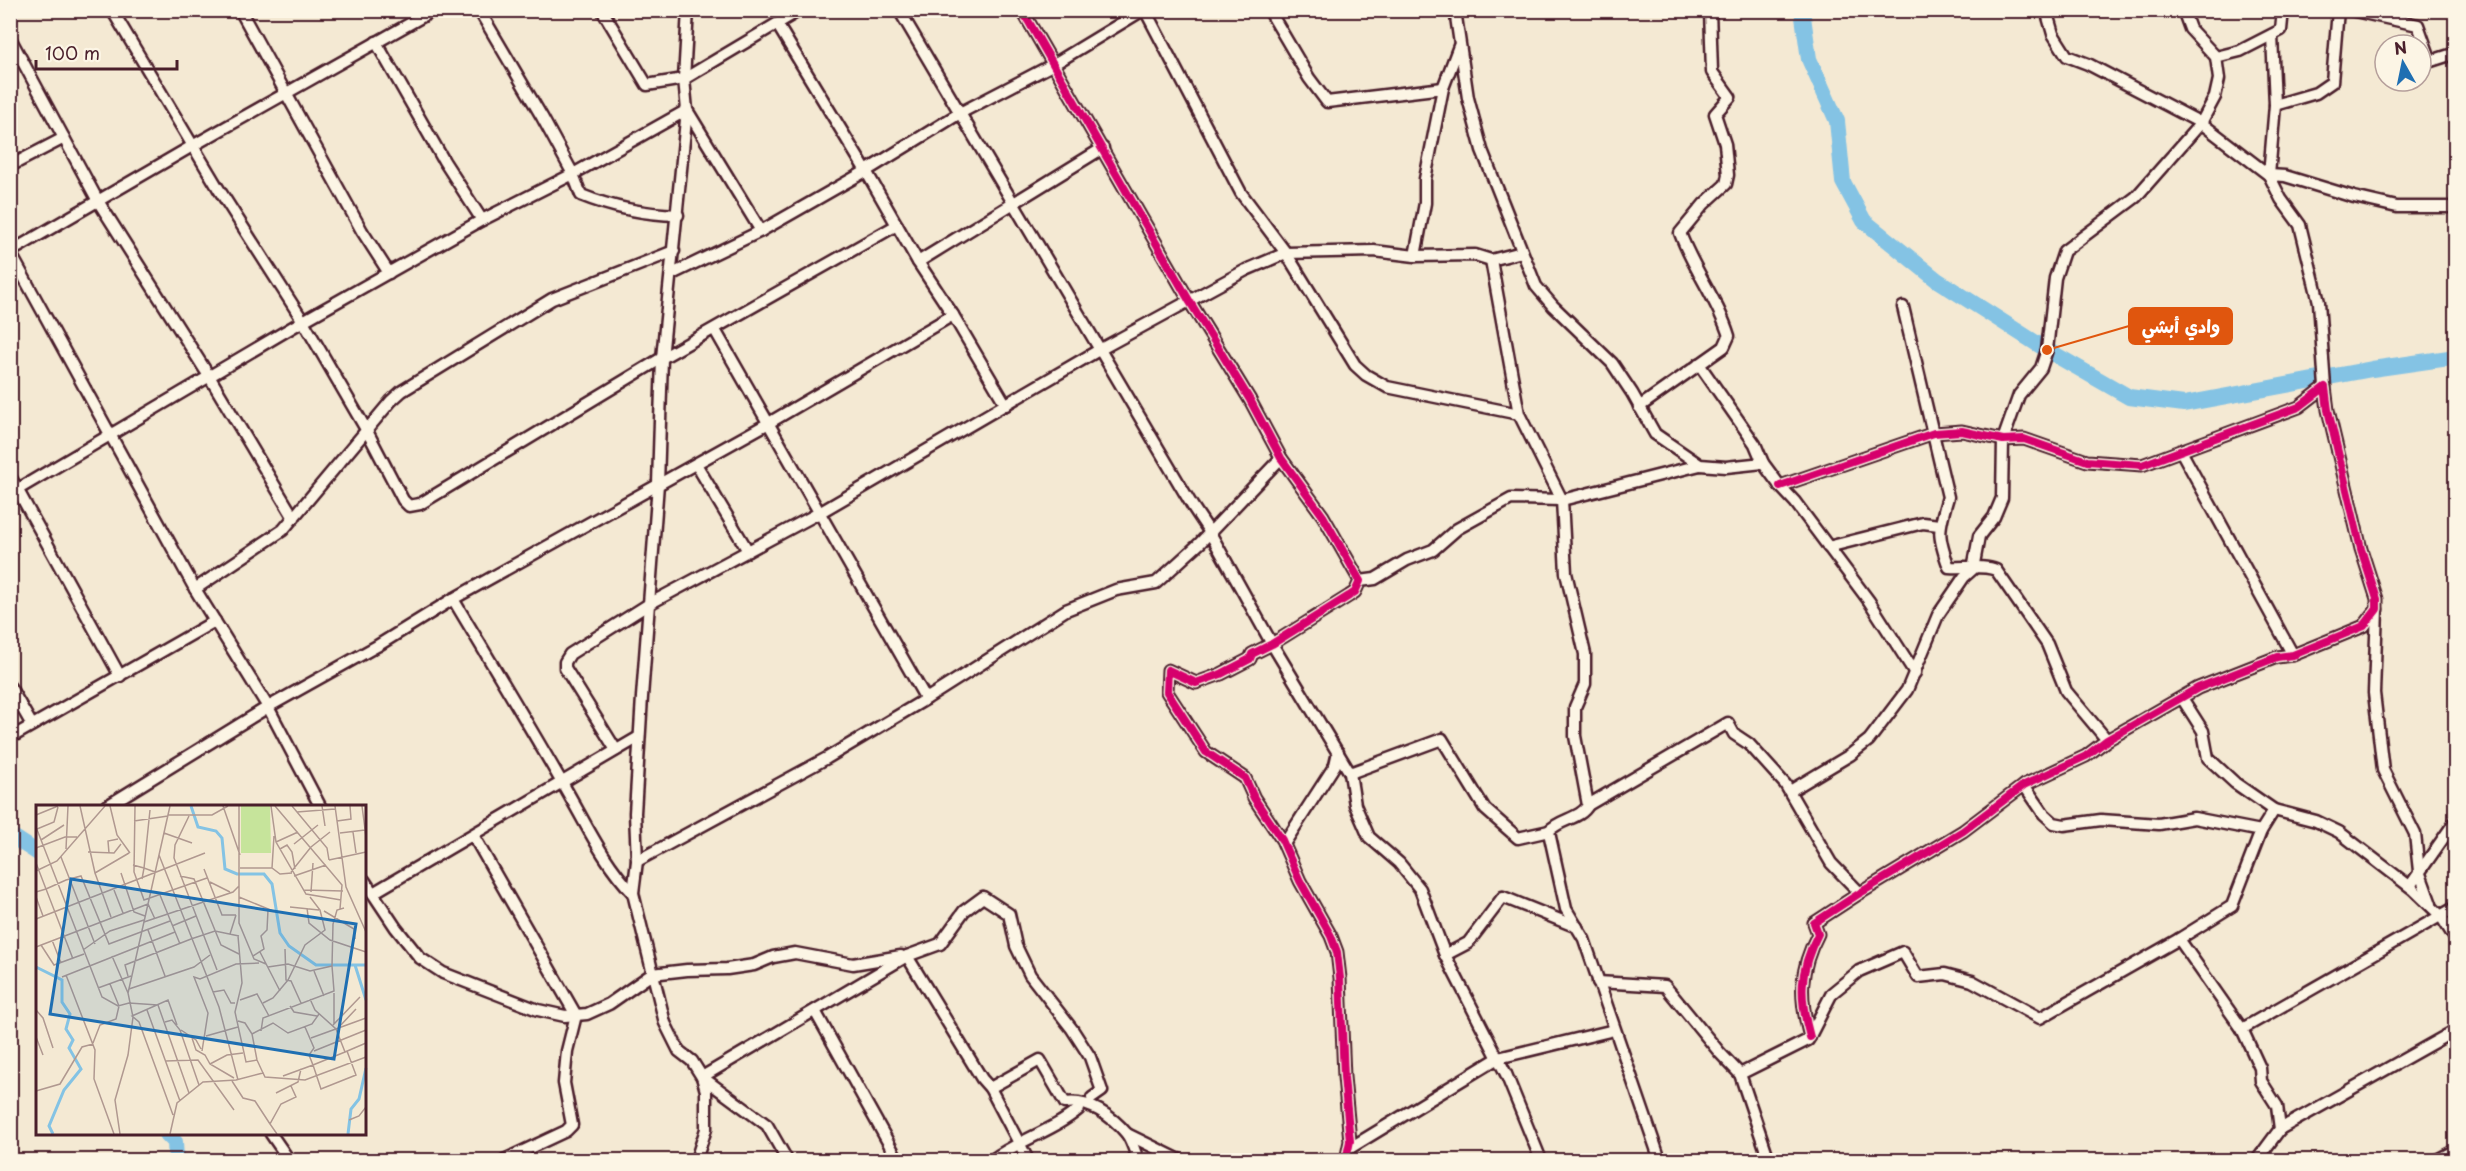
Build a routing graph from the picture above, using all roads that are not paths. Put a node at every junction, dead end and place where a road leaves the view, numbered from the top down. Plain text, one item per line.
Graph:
1 (112, 10) edge
2 (240, 10) edge
3 (434, 10) edge
4 (479, 10) edge
5 (602, 10) edge
6 (688, 10) edge
7 (800, 10) edge
8 (899, 10) edge
9 (1022, 10) edge
10 (1144, 10) edge
11 (1269, 10) edge
12 (1455, 10) edge
13 (1710, 10) edge
14 (2046, 10) edge
15 (2183, 10) edge
16 (2283, 10) edge
17 (2338, 10) edge
18 (2350, 10) edge
19 (777, 24) junction
20 (2271, 35) junction
21 (10, 38) edge
22 (376, 42) junction
23 (1459, 44) junction
24 (2456, 53) edge
25 (2216, 57) junction
26 (1054, 64) junction
27 (684, 79) junction
28 (1443, 88) junction
29 (285, 93) junction
30 (2275, 105) junction
31 (687, 110) junction
32 (960, 113) junction
33 (2201, 123) junction
34 (64, 138) junction
35 (194, 145) junction
36 (1102, 148) junction
37 (10, 166) edge
38 (866, 171) junction
39 (573, 174) junction
40 (2270, 175) junction
41 (98, 201) junction
42 (1014, 203) junction
43 (2456, 207) edge
44 (678, 214) junction
45 (482, 220) junction
46 (897, 225) junction
47 (761, 231) junction
48 (674, 251) junction
49 (10, 252) edge
50 (1522, 252) junction
51 (1286, 253) junction
52 (1415, 256) junction
53 (1491, 260) junction
54 (918, 262) junction
55 (389, 273) junction
56 (672, 273) junction
57 (1190, 302) junction
58 (1903, 307) dead end
59 (952, 315) junction
60 (303, 321) junction
61 (715, 330) junction
62 (1099, 350) junction
63 (662, 358) junction
64 (1699, 364) junction
65 (209, 376) junction
66 (2325, 387) junction
67 (1006, 405) junction
68 (1639, 407) junction
69 (1519, 414) junction
70 (767, 424) junction
71 (367, 430) junction
72 (1934, 433) junction
73 (111, 434) junction
74 (2003, 440) junction
75 (2181, 452) junction
76 (1281, 458) junction
77 (1763, 463) junction
78 (696, 464) junction
79 (1700, 465) junction
80 (10, 476) edge
81 (658, 484) junction
82 (1780, 486) junction
83 (15, 492) edge
84 (1562, 500) junction
85 (819, 513) junction
86 (294, 518) junction
87 (1939, 525) junction
88 (1209, 531) junction
89 (1828, 547) junction
90 (748, 551) junction
91 (1974, 569) junction
92 (1360, 581) junction
93 (195, 589) junction
94 (453, 599) junction
95 (650, 604) junction
96 (2377, 609) junction
97 (215, 621) junction
98 (1272, 644) junction
99 (2293, 655) junction
100 (1914, 673) junction
101 (120, 676) junction
102 (10, 687) edge
103 (2182, 698) junction
104 (926, 699) junction
105 (268, 707) junction
106 (32, 725) junction
107 (639, 737) junction
108 (10, 738) edge
109 (2107, 740) junction
110 (616, 750) junction
111 (1338, 752) junction
112 (1350, 773) junction
113 (563, 783) junction
114 (2024, 785) junction
115 (1790, 792) junction
116 (109, 805) edge
117 (319, 805) edge
118 (1588, 805) junction
119 (2274, 810) junction
120 (2456, 820) edge
121 (1549, 831) junction
122 (2261, 831) junction
123 (473, 835) junction
124 (1284, 844) junction
125 (637, 861) junction
126 (2420, 871) junction
127 (366, 883) edge
128 (2410, 886) junction
129 (1860, 892) junction
130 (373, 893) junction
131 (633, 893) junction
132 (2432, 907) junction
133 (2456, 907) edge
134 (2441, 915) junction
135 (1577, 927) junction
136 (2179, 939) junction
137 (2456, 940) edge
138 (907, 956) junction
139 (1445, 956) junction
140 (652, 974) junction
141 (1598, 982) junction
142 (815, 1011) junction
143 (576, 1015) junction
144 (2242, 1029) junction
145 (1614, 1030) junction
146 (2456, 1030) edge
147 (1810, 1037) junction
148 (1498, 1058) junction
149 (1740, 1074) junction
150 (702, 1077) junction
151 (990, 1088) junction
152 (1092, 1098) dead end
153 (1079, 1109) dead end
154 (2280, 1129) junction
155 (1126, 1134) junction
156 (272, 1135) edge
157 (1019, 1143) junction
158 (1350, 1148) junction
159 (2456, 1150) edge
160 (289, 1161) edge
161 (504, 1161) edge
162 (696, 1161) edge
163 (788, 1161) edge
164 (898, 1161) edge
165 (992, 1161) edge
166 (1028, 1161) edge
167 (1138, 1161) edge
168 (1180, 1161) edge
169 (1346, 1161) edge
170 (1541, 1161) edge
171 (1660, 1161) edge
172 (1769, 1161) edge
173 (2257, 1161) edge
174 (2438, 1161) edge

1 - 35 street
2 - 29 street
3 - 22 street
4 - 39 street
5 - 27 street
6 - 27 street
7 - 19 street
8 - 32 street
9 - 26 street
10 - 26 street
10 - 51 street
11 - 28 street
12 - 23 street
13 - 64 street
14 - 33 street
15 - 25 street
16 - 20 street
17 - 30 street
18 - 24 street
19 - 27 street
19 - 38 street
20 - 25 street
20 - 30 street
21 - 34 street
22 - 29 street
22 - 45 street
23 - 28 street
23 - 50 street
25 - 33 street
26 - 32 street
26 - 36 street
27 - 31 street
28 - 52 street
29 - 35 street
29 - 55 street
30 - 40 street
31 - 39 street
31 - 44 street
31 - 47 street
32 - 38 street
32 - 42 street
33 - 40 street
33 - 74 street
34 - 37 street
34 - 41 street
35 - 41 street
35 - 60 street
36 - 42 street
36 - 57 street
38 - 46 street
38 - 47 street
39 - 44 street
39 - 45 street
40 - 43 street
40 - 66 street
41 - 49 street
41 - 65 street
42 - 54 street
42 - 62 street
44 - 48 street
45 - 55 street
46 - 54 street
46 - 61 street
47 - 56 street
48 - 56 street
48 - 71 street
49 - 73 street
50 - 53 street
50 - 68 street
51 - 52 street
51 - 57 street
51 - 69 street
52 - 53 street
53 - 69 street
54 - 59 street
55 - 60 street
56 - 63 street
57 - 62 street
57 - 76 street
58 - 72 street
59 - 67 street
59 - 70 street
60 - 65 street
60 - 71 street
61 - 63 street
61 - 70 street
62 - 67 street
62 - 88 street
63 - 71 street
63 - 81 street
64 - 68 street
64 - 77 street
65 - 73 street
65 - 86 street
66 - 75 street
66 - 96 street
67 - 85 street
68 - 79 street
69 - 84 street
70 - 78 street
70 - 85 street
71 - 86 street
72 - 74 street
72 - 82 street
72 - 87 street
73 - 83 street
73 - 93 street
74 - 75 street
74 - 91 street
75 - 99 street
76 - 88 street
76 - 92 street
77 - 79 street
77 - 82 street
78 - 81 street
78 - 90 street
79 - 84 street
80 - 83 street
81 - 94 street
81 - 95 street
82 - 89 street
83 - 101 street
84 - 92 street
84 - 118 street
85 - 90 street
85 - 104 street
86 - 93 street
87 - 89 street
87 - 91 street
88 - 98 street
88 - 104 street
89 - 100 street
90 - 95 street
91 - 100 street
91 - 109 street
92 - 98 street
93 - 97 street
94 - 105 street
94 - 113 street
95 - 107 street
95 - 110 street
96 - 99 street
96 - 126 street
97 - 101 street
97 - 105 street
98 - 111 street
98 - 124 street
99 - 103 street
100 - 115 street
101 - 106 street
102 - 106 street
103 - 109 street
103 - 119 street
104 - 125 street
105 - 116 street
105 - 117 street
106 - 108 street
107 - 110 street
107 - 125 street
109 - 114 street
110 - 113 street
111 - 112 street
111 - 124 street
112 - 121 street
112 - 139 street
113 - 123 street
113 - 131 street
114 - 122 street
114 - 129 street
115 - 118 street
115 - 129 street
118 - 121 street
119 - 122 street
119 - 128 street
120 - 126 street
121 - 135 street
122 - 136 street
123 - 130 street
123 - 143 street
124 - 158 street
125 - 131 street
126 - 128 street
126 - 132 street
127 - 130 street
128 - 132 street
129 - 147 street
130 - 143 street
131 - 140 street
132 - 134 street
133 - 134 street
134 - 137 street
134 - 144 street
135 - 139 street
135 - 141 street
136 - 144 street
136 - 147 street
138 - 140 street
138 - 142 street
138 - 151 street
138 - 152 street
139 - 148 street
140 - 143 street
140 - 150 street
141 - 145 street
141 - 149 street
142 - 150 street
142 - 164 street
143 - 161 street
144 - 154 street
145 - 148 street
145 - 171 street
146 - 154 street
147 - 149 street
148 - 158 street
148 - 170 street
149 - 172 street
150 - 162 street
150 - 163 street
151 - 155 street
151 - 157 street
153 - 157 street
154 - 173 street
155 - 167 street
155 - 168 street
156 - 160 street
157 - 165 street
157 - 166 street
158 - 169 street
159 - 174 street

